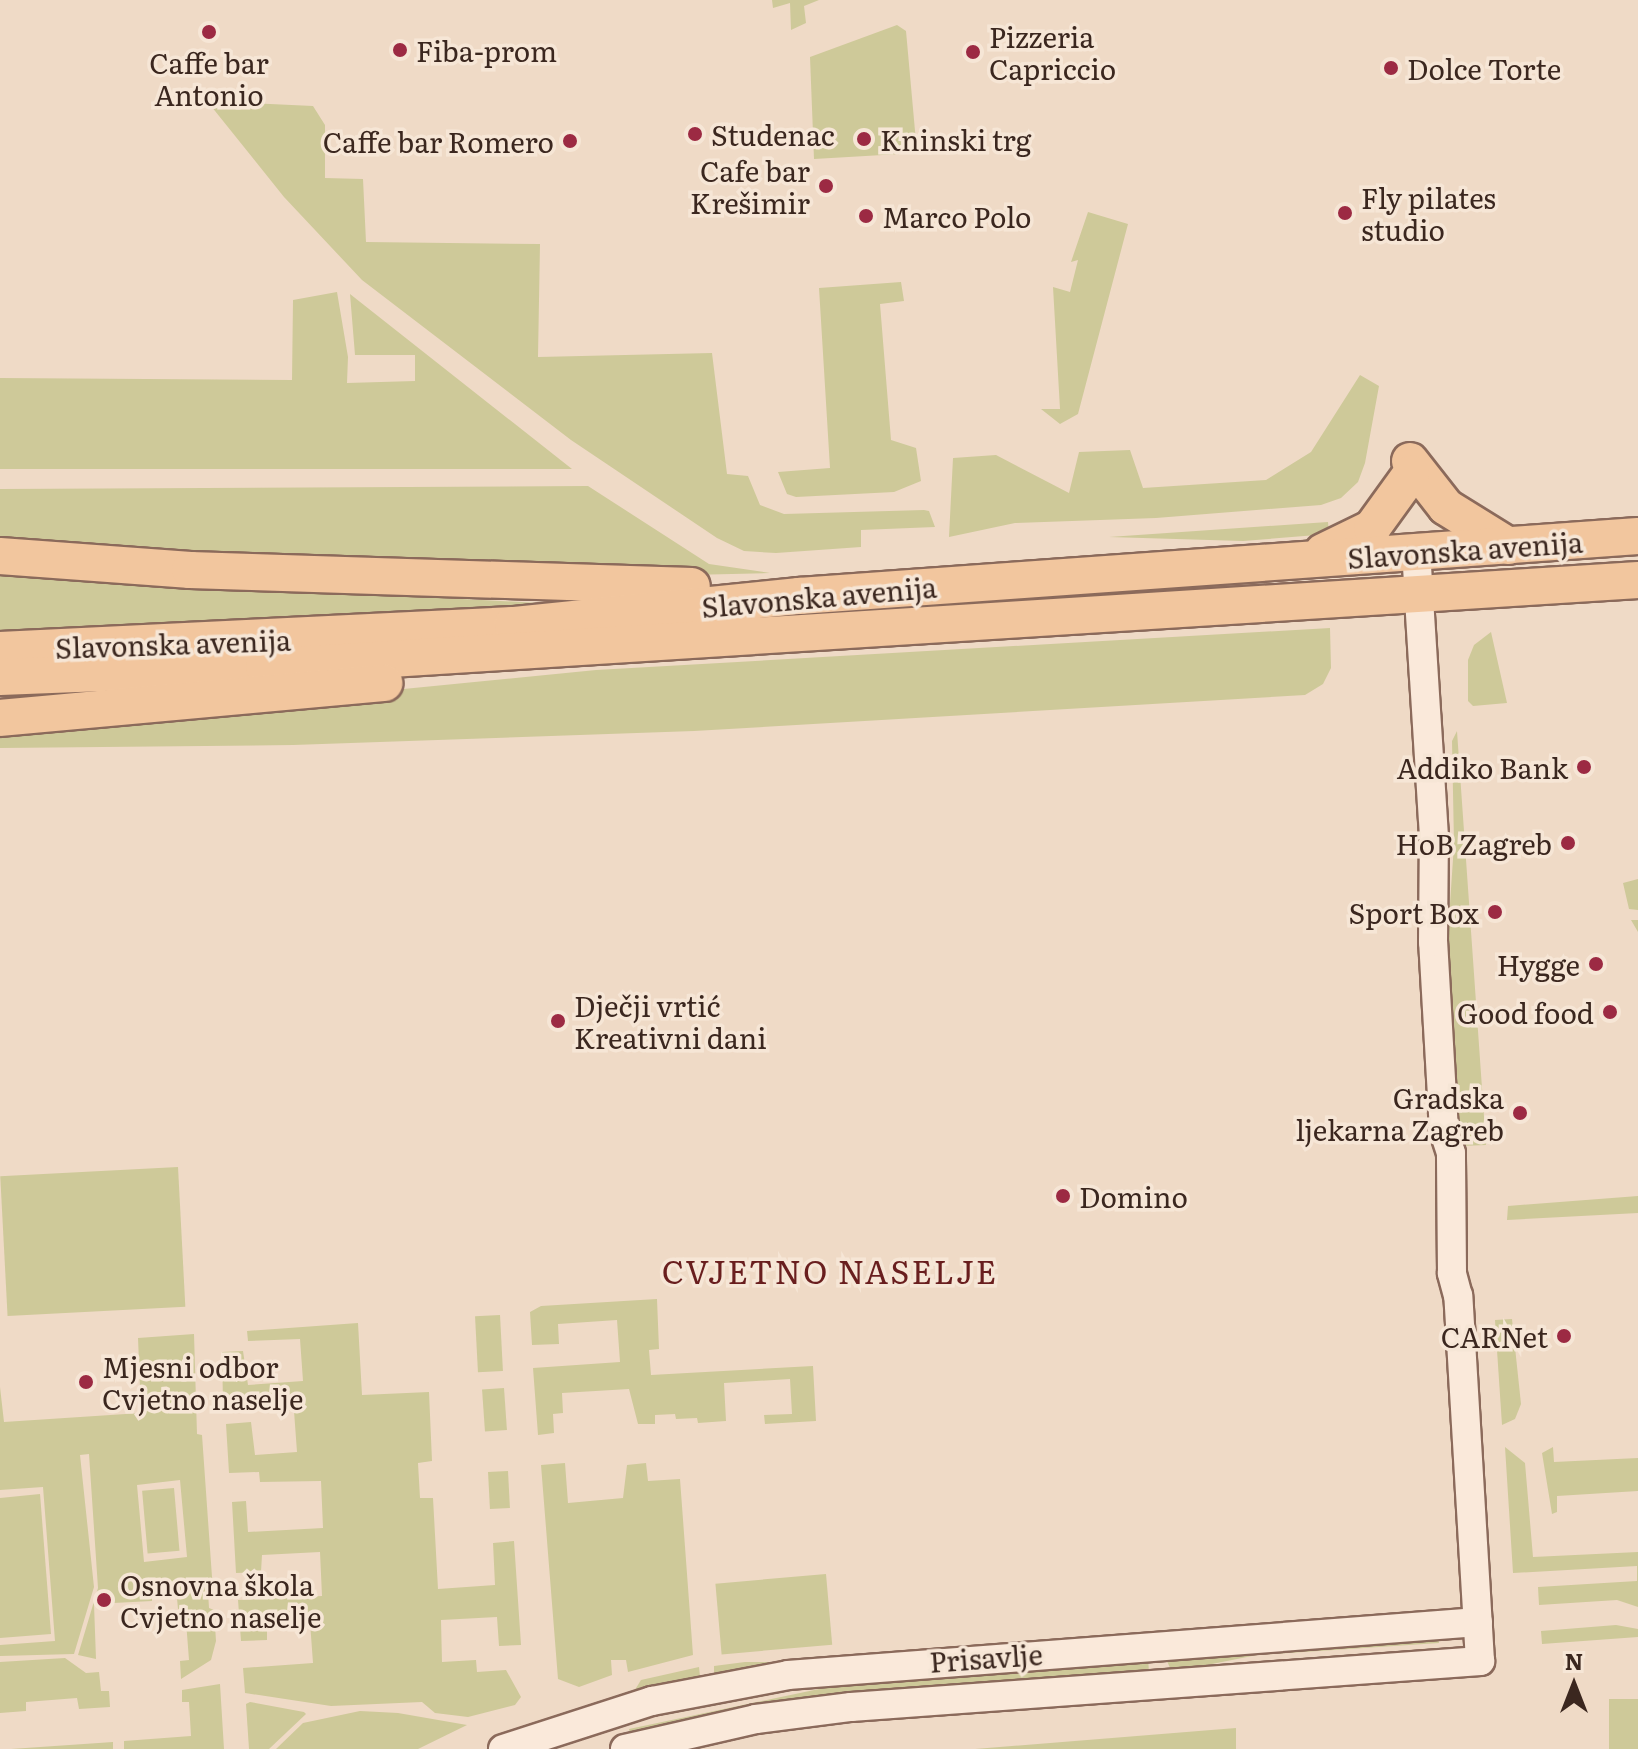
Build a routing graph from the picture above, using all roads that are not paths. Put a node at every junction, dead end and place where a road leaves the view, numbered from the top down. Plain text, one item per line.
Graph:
1 (1638, 536) edge
2 (1509, 546) junction
3 (1416, 553) junction
4 (0, 556) edge
5 (1299, 560) junction
6 (1638, 580) edge
7 (873, 590) junction
8 (1418, 595) junction
9 (698, 640) junction
10 (0, 650) edge
11 (0, 677) edge
12 (0, 718) edge
13 (1478, 1622) junction
14 (503, 1749) edge
15 (625, 1749) edge

1 - 2 main road, Slavonska avenija
2 - 3 main road, Slavonska avenija
2 - 5 main road
3 - 5 main road, Slavonska avenija
3 - 8 street
4 - 7 main road
5 - 7 main road, Slavonska avenija
6 - 8 main road, Slavonska avenija
7 - 10 main road, Slavonska avenija
8 - 9 main road, Slavonska avenija
8 - 13 street
9 - 11 main road, Slavonska avenija
9 - 12 main road
13 - 14 street, Prisavlje
13 - 15 street, Prisavlje

